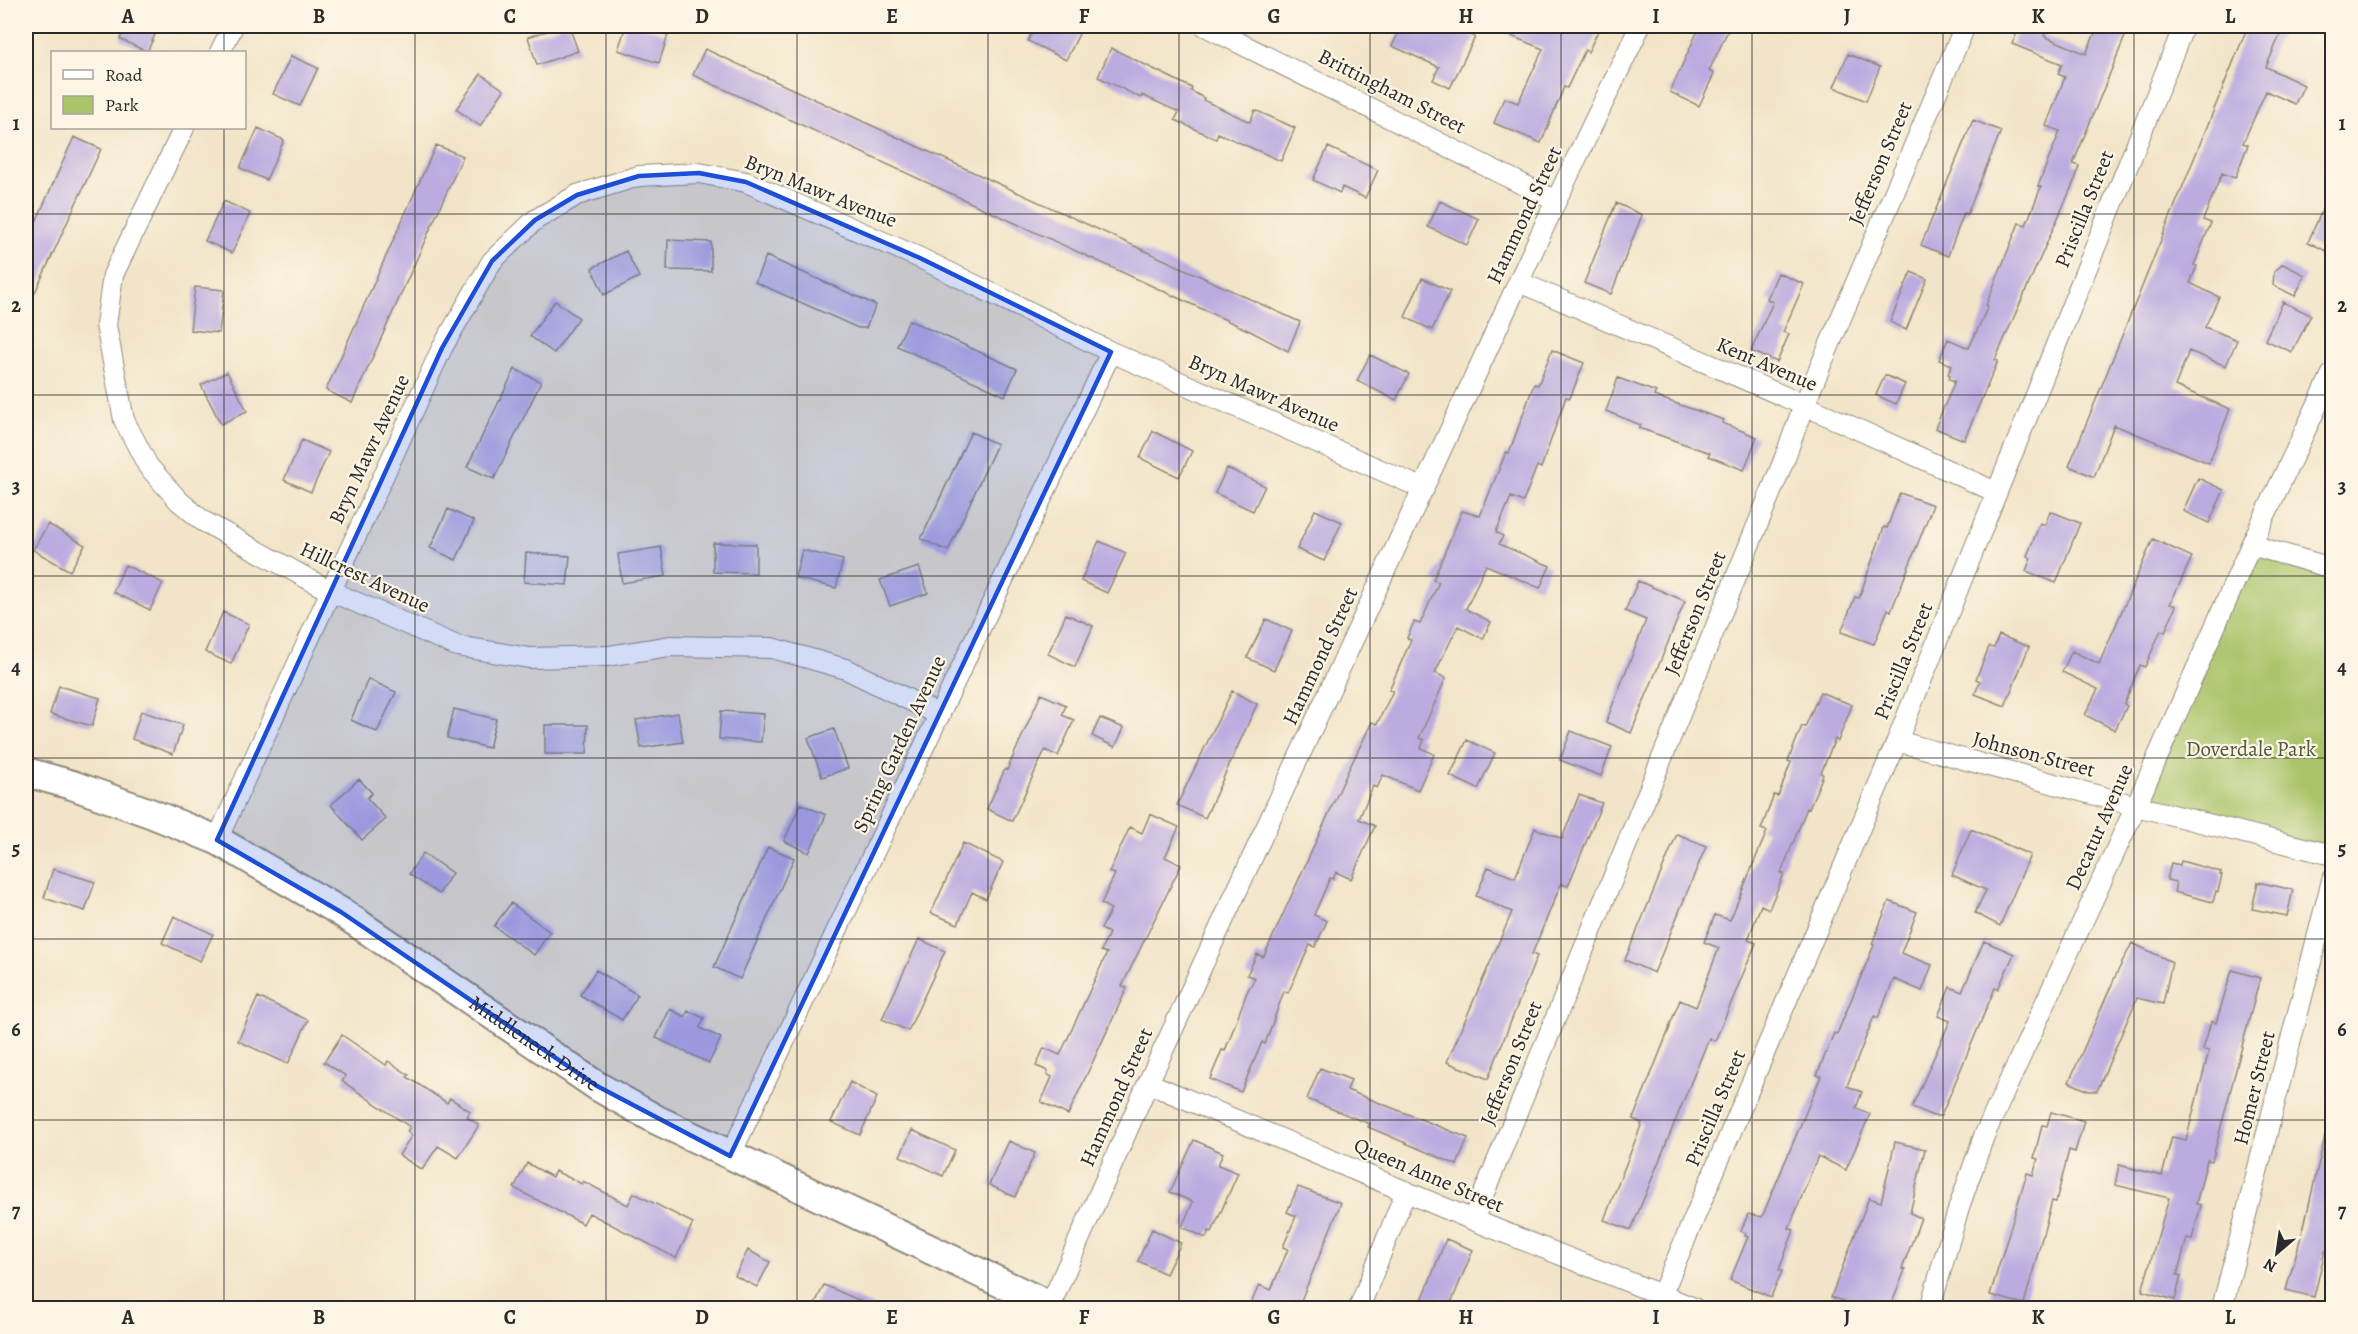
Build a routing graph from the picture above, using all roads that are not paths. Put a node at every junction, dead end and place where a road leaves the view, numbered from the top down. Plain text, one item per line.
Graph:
1 (233, 26) edge
2 (1205, 26) edge
3 (1640, 26) edge
4 (1965, 26) edge
5 (2184, 26) edge
6 (220, 51) edge
7 (184, 129) edge
8 (1556, 201) junction
9 (1519, 282) junction
10 (1111, 352) junction
11 (2332, 374) edge
12 (1804, 405) junction
13 (1424, 489) junction
14 (1996, 492) junction
15 (2250, 545) junction
16 (2332, 568) edge
17 (330, 591) junction
18 (940, 715) junction
19 (1897, 741) junction
20 (26, 772) edge
21 (2136, 806) junction
22 (217, 840) junction
23 (2332, 855) edge
24 (2332, 880) edge
25 (1148, 1083) junction
26 (730, 1156) junction
27 (1406, 1191) junction
28 (1473, 1220) junction
29 (1658, 1303) edge
30 (1050, 1307) edge
31 (1359, 1308) edge
32 (1694, 1308) edge
33 (1930, 1308) edge
34 (2222, 1308) edge

1 - 6 street
2 - 8 street, Brittingham Street
3 - 8 street, Hammond Street
4 - 12 street, Jefferson Street
5 - 14 street, Priscilla Street
7 - 17 street, Hillcrest Avenue
8 - 9 street, Hammond Street
9 - 12 street, Kent Avenue
9 - 13 street, Hammond Street
10 - 13 street, Bryn Mawr Avenue
10 - 17 street, Bryn Mawr Avenue
10 - 18 street, Spring Garden Avenue
11 - 15 street, Decatur Avenue
12 - 14 street, Kent Avenue
12 - 28 street, Jefferson Street
13 - 25 street, Hammond Street
14 - 19 street, Priscilla Street
15 - 16 street
15 - 21 street, Decatur Avenue
17 - 18 street, Hillcrest Avenue
17 - 22 street, Bryn Mawr Avenue
18 - 26 street, Spring Garden Avenue
19 - 21 street, Johnson Street
19 - 29 street, Priscilla Street
20 - 22 street, Middleneck Drive
21 - 23 street, Johnson Street
21 - 33 street, Decatur Avenue
22 - 26 street, Middleneck Drive
24 - 34 street, Homer Street
25 - 27 street, Queen Anne Street
25 - 30 street, Hammond Street
26 - 30 street, Middleneck Drive
27 - 28 street, Queen Anne Street
27 - 31 street
28 - 29 street, Queen Anne Street
29 - 32 street, Queen Anne Street

